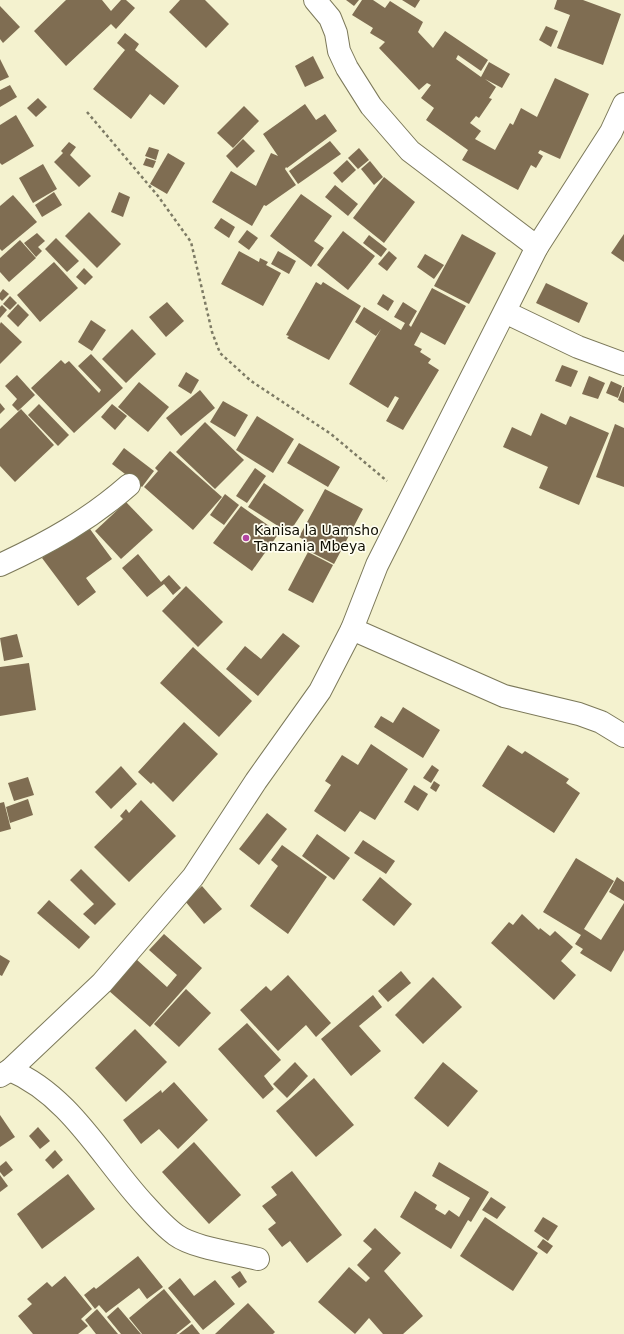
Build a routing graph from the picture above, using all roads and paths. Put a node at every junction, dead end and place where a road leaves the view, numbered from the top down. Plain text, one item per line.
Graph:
1 (314, 0) edge
2 (624, 104) edge
3 (87, 112) dead end
4 (537, 246) junction
5 (505, 312) junction
6 (624, 364) edge
7 (129, 485) dead end
8 (408, 502) junction
9 (0, 565) edge
10 (352, 629) junction
11 (624, 736) edge
12 (5, 1073) edge
13 (258, 1259) dead end

1 - 4 street
2 - 4 street
3 - 8 path
4 - 5 street
5 - 6 street
5 - 8 street
7 - 9 street
8 - 10 street
10 - 11 street
10 - 12 street
12 - 13 street

